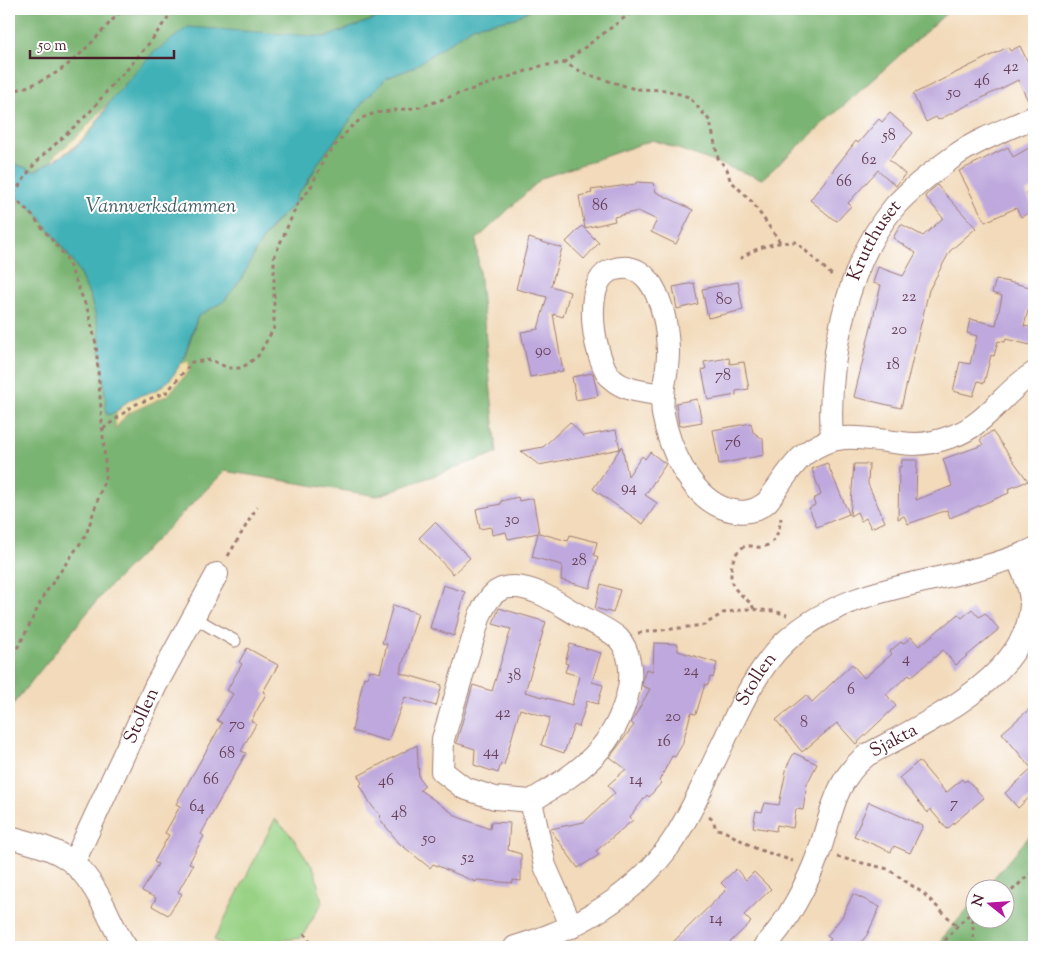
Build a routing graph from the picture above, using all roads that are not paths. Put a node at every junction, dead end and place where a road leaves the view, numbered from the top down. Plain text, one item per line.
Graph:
1 (1034, 117) edge
2 (1034, 373) edge
3 (662, 395) junction
4 (832, 439) junction
5 (1026, 553) edge
6 (217, 574) road end
7 (193, 617) junction
8 (235, 640) dead end
9 (531, 801) junction
10 (9, 837) edge
11 (74, 862) junction
12 (572, 927) junction
13 (126, 947) edge
14 (514, 947) edge
15 (764, 947) edge

1 - 4 street, Krutthuset
2 - 4 street
3 - 3 street
3 - 4 street
5 - 12 street, Stollen
5 - 15 street, Sjakta
6 - 7 street, Stollen
7 - 8 lane
7 - 11 street, Stollen
9 - 9 street
9 - 12 street
10 - 11 street
11 - 13 street
12 - 14 street, Stollen

